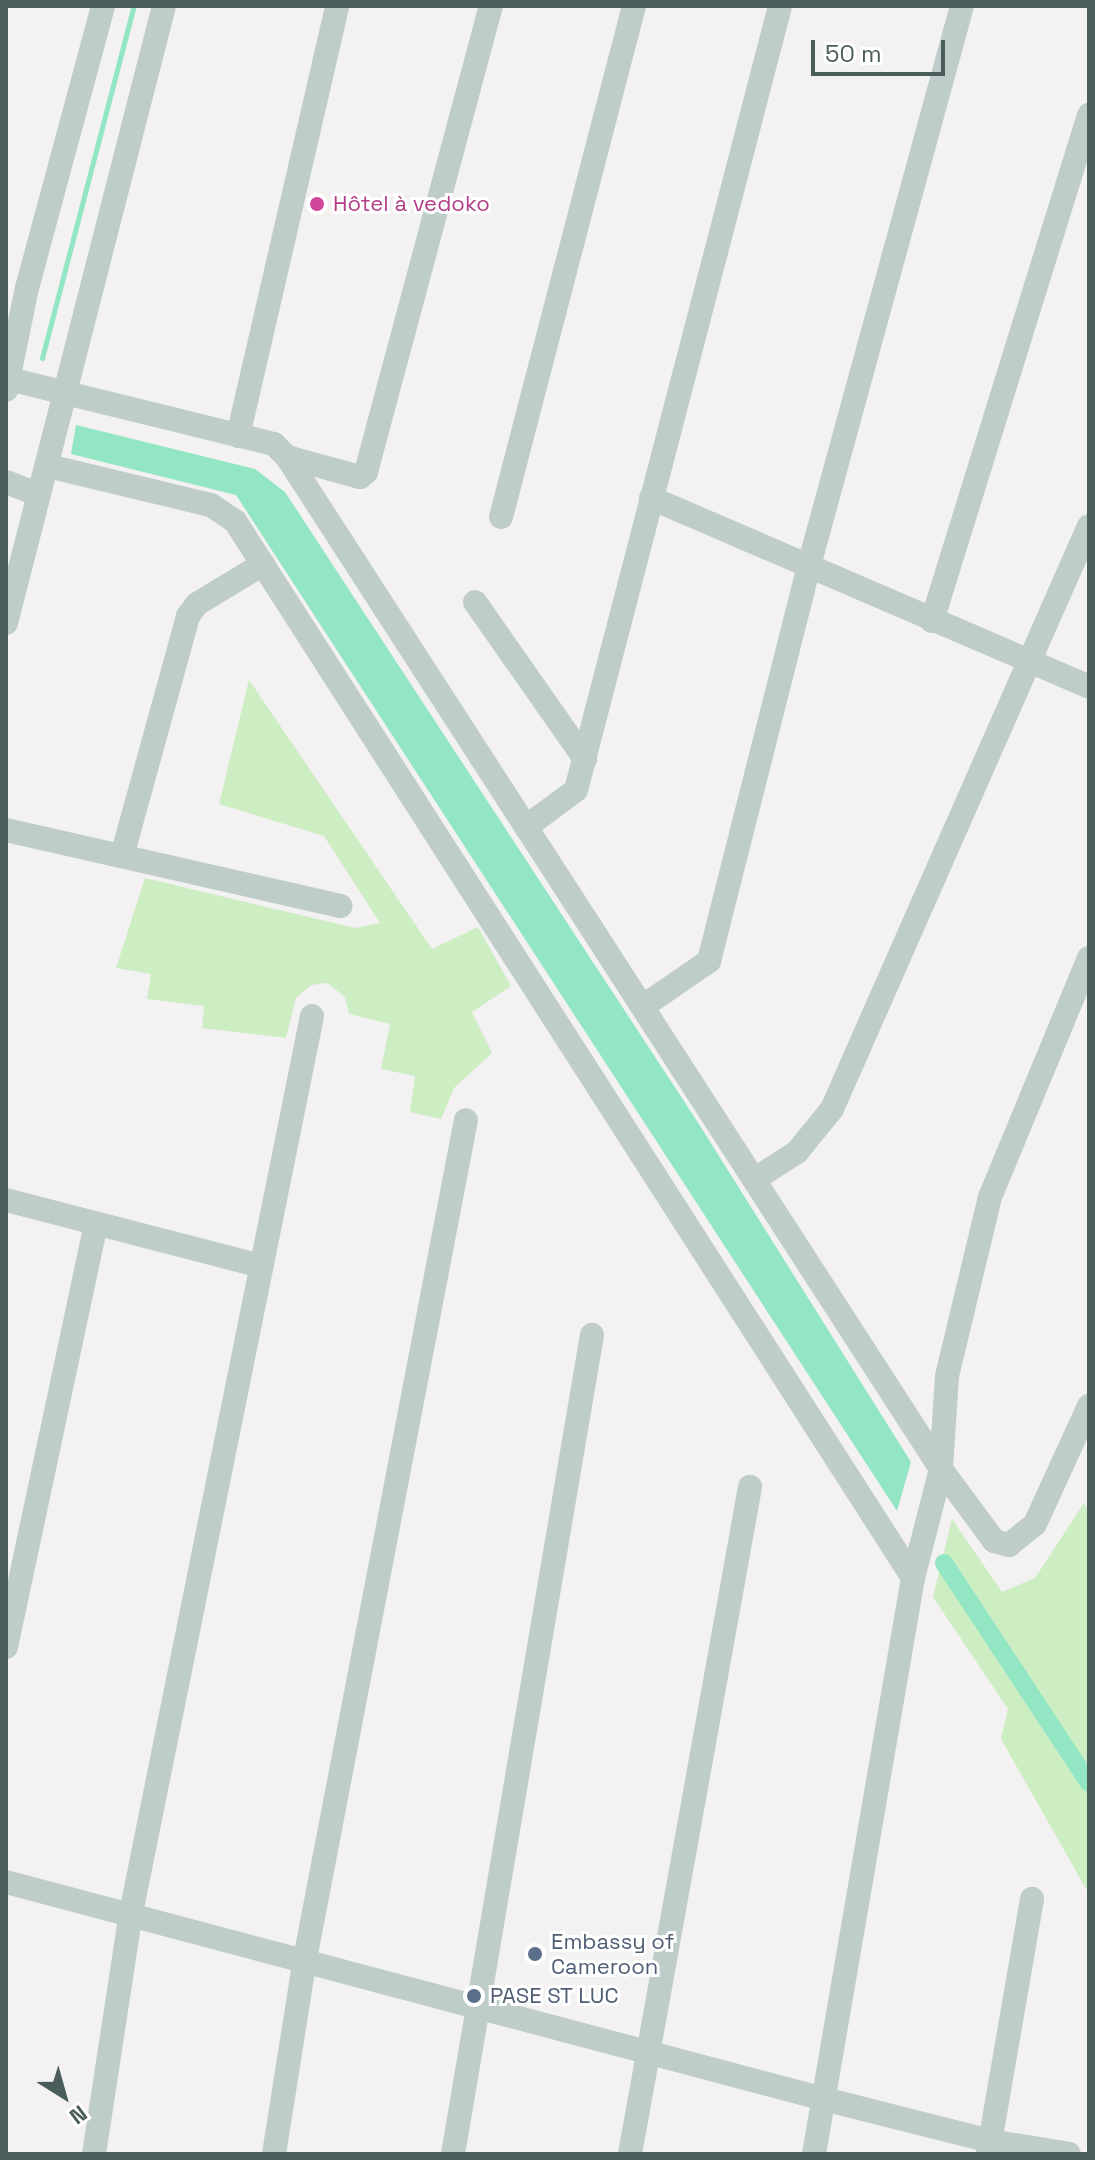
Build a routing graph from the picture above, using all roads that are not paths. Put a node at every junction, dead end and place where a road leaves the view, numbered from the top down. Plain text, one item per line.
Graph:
1 (103, 6) edge
2 (164, 6) edge
3 (337, 6) edge
4 (491, 6) edge
5 (634, 6) edge
6 (780, 6) edge
7 (962, 6) edge
8 (1089, 115) edge
9 (8, 384) edge
10 (65, 394) junction
11 (238, 436) junction
12 (287, 457) junction
13 (48, 466) junction
14 (6, 482) edge
15 (38, 494) junction
16 (651, 498) junction
17 (501, 517) dead end
18 (1089, 526) edge
19 (263, 564) junction
20 (808, 569) junction
21 (475, 602) dead end
22 (932, 621) junction
23 (6, 623) edge
24 (1032, 662) junction
25 (1089, 687) edge
26 (585, 759) junction
27 (526, 827) junction
28 (6, 830) edge
29 (122, 856) junction
30 (340, 906) dead end
31 (1089, 958) edge
32 (645, 1005) junction
33 (312, 1016) dead end
34 (466, 1120) dead end
35 (755, 1179) junction
36 (6, 1200) edge
37 (96, 1223) junction
38 (262, 1266) junction
39 (592, 1335) dead end
40 (1089, 1406) edge
41 (941, 1469) junction
42 (750, 1487) dead end
43 (913, 1578) junction
44 (6, 1647) edge
45 (6, 1882) edge
46 (1032, 1899) dead end
47 (131, 1913) junction
48 (305, 1959) junction
49 (475, 2008) junction
50 (648, 2053) junction
51 (824, 2099) junction
52 (989, 2148) edge
53 (94, 2154) edge
54 (274, 2154) edge
55 (453, 2154) edge
56 (630, 2154) edge
57 (814, 2154) edge
58 (1069, 2154) edge

1 - 9 street
2 - 10 street
3 - 11 street
4 - 12 street
5 - 17 street
6 - 16 street
7 - 20 street
8 - 22 street
9 - 10 street
10 - 11 street
10 - 13 street
11 - 12 street
12 - 27 street
13 - 15 street
13 - 19 street
14 - 15 street
15 - 23 street
16 - 20 street
16 - 26 street
18 - 24 street
19 - 29 street
19 - 43 street
20 - 22 street
20 - 32 street
21 - 26 street
22 - 24 street
24 - 25 street
24 - 35 street
26 - 27 street
27 - 32 street
28 - 29 street
29 - 30 street
31 - 41 street
32 - 35 street
33 - 38 street
34 - 48 street
35 - 41 street
36 - 37 street
37 - 38 street
37 - 44 street
38 - 47 street
39 - 49 street
40 - 41 street
41 - 43 street
42 - 50 street
43 - 51 street
45 - 47 street
46 - 52 street
47 - 48 street
47 - 53 street
48 - 49 street
48 - 54 street
49 - 50 street
49 - 55 street
50 - 51 street
50 - 56 street
51 - 52 street
51 - 57 street
52 - 58 street

